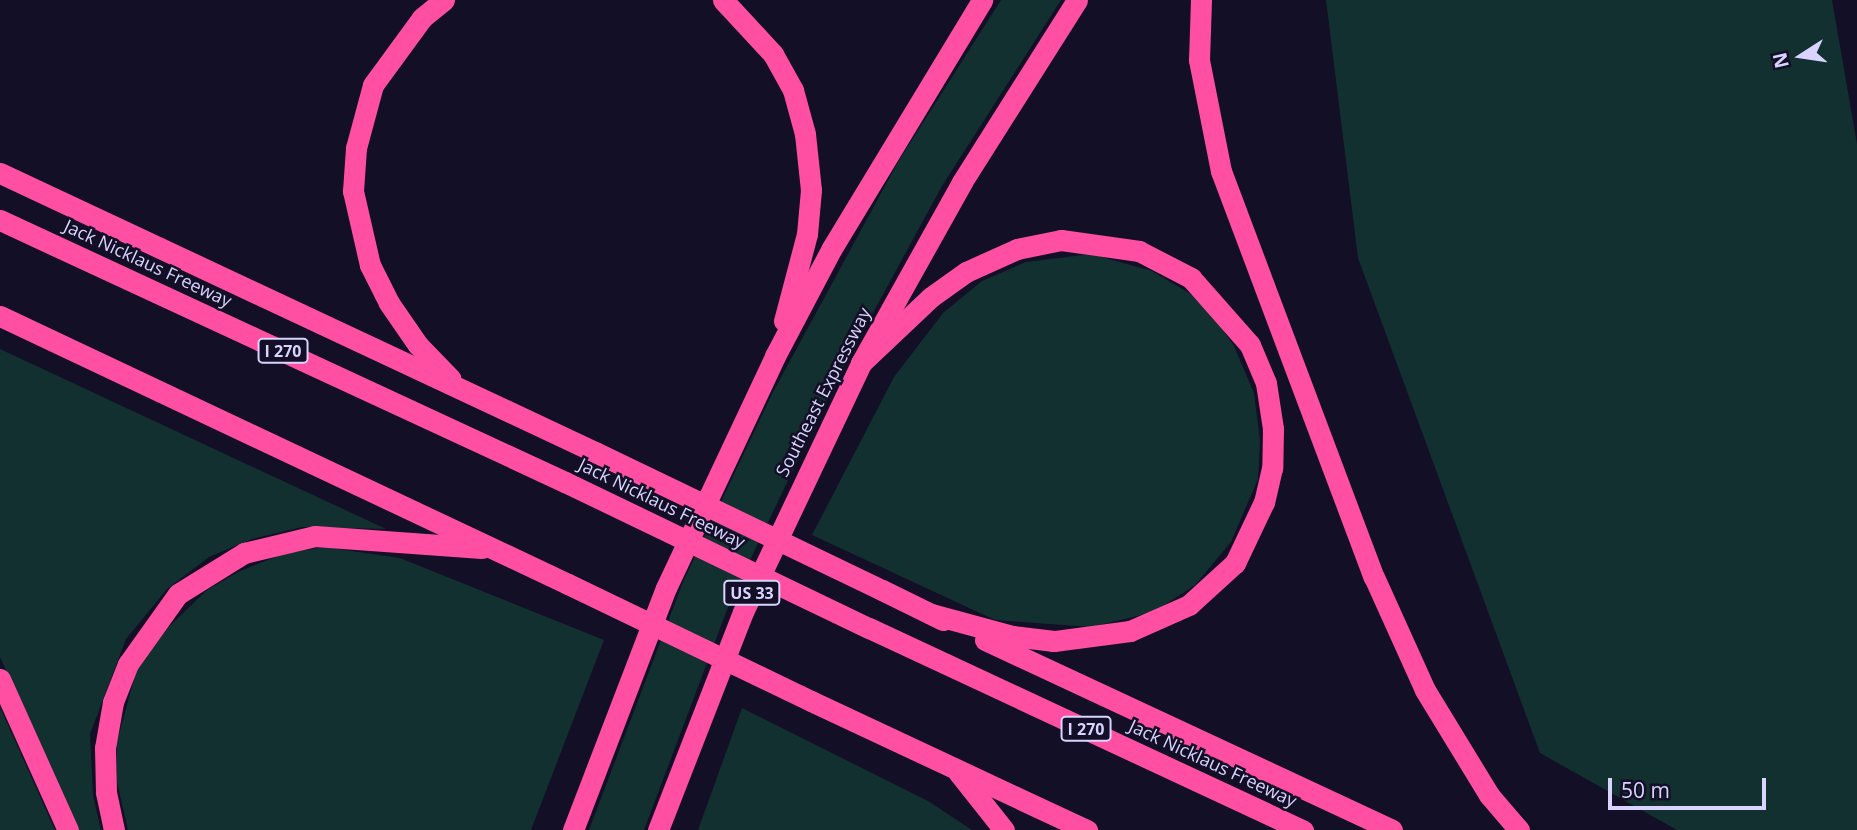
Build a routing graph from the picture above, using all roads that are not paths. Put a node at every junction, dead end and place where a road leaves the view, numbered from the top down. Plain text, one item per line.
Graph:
1 (444, 0) edge
2 (723, 0) edge
3 (982, 0) edge
4 (1077, 0) edge
5 (1201, 0) edge
6 (0, 173) edge
7 (0, 220) edge
8 (0, 316) edge
9 (775, 356) junction
10 (861, 363) junction
11 (460, 388) junction
12 (497, 549) junction
13 (931, 614) junction
14 (0, 679) edge
15 (610, 726) junction
16 (954, 768) junction
17 (68, 830) edge
18 (114, 830) edge
19 (559, 830) edge
20 (573, 830) edge
21 (658, 830) edge
22 (1004, 830) edge
23 (1087, 830) edge
24 (1303, 830) edge
25 (1392, 830) edge
26 (1519, 830) edge

1 - 11 highway
2 - 9 highway
3 - 9 highway
4 - 10 highway, Southeast Expressway / US 33
5 - 26 highway
6 - 11 highway
7 - 24 highway, Jack Nicklaus Freeway / I 270, bridge
8 - 12 highway
9 - 15 highway
10 - 13 highway
10 - 21 highway, Southeast Expressway / US 33
11 - 13 highway, bridge
12 - 16 highway, bridge
12 - 18 highway
13 - 25 highway
14 - 17 highway
15 - 19 highway
15 - 20 highway
16 - 22 highway
16 - 23 highway

